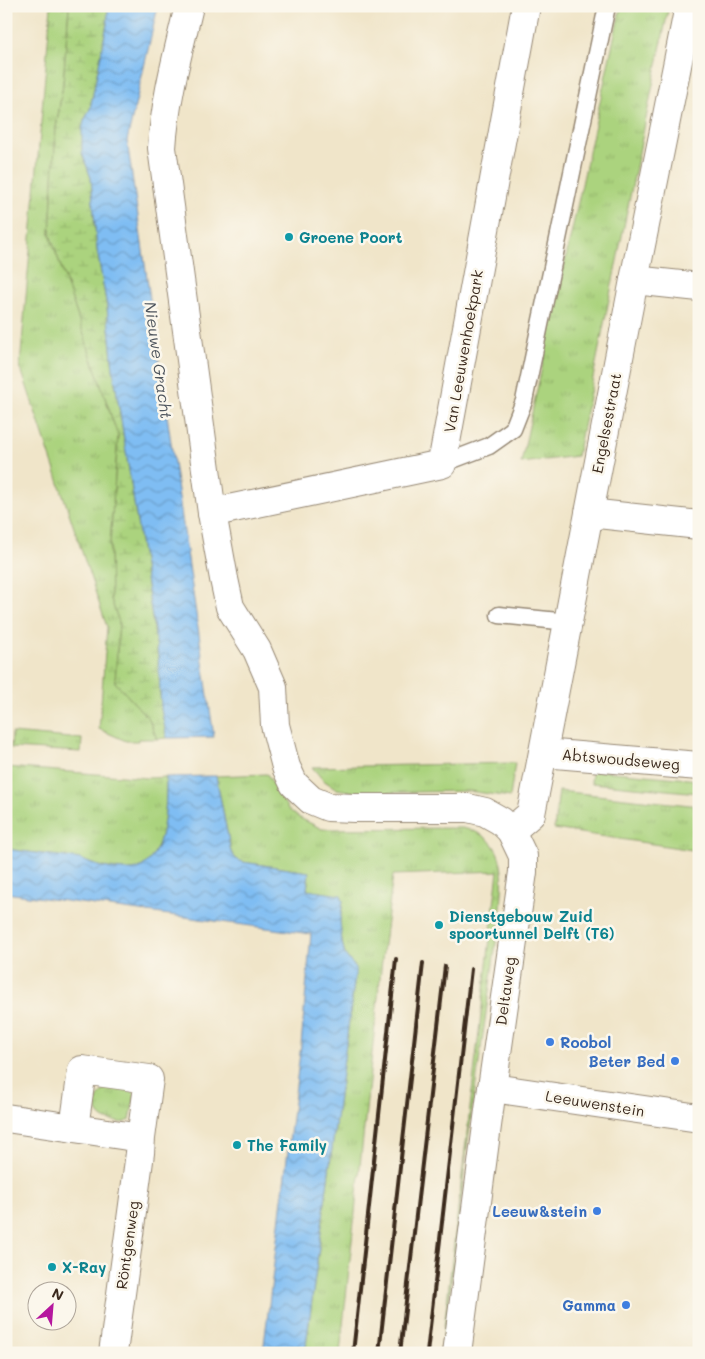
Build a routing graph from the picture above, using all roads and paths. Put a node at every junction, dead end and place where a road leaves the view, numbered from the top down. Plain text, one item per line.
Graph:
1 (189, 6) edge
2 (526, 6) edge
3 (607, 6) edge
4 (691, 18) edge
5 (634, 280) junction
6 (699, 287) edge
7 (442, 464) junction
8 (212, 513) junction
9 (589, 513) junction
10 (699, 525) edge
11 (499, 614) dead end
12 (568, 622) junction
13 (543, 752) junction
14 (699, 766) edge
15 (511, 831) junction
16 (492, 1088) junction
17 (6, 1118) edge
18 (699, 1118) edge
19 (74, 1128) junction
20 (141, 1138) junction
21 (113, 1353) edge
22 (457, 1353) edge

1 - 8 street
2 - 7 street, Van Leeuwenhoekpark
3 - 7 lane
4 - 5 street, Engelsestraat
5 - 6 street
5 - 9 street, Engelsestraat
7 - 8 street
8 - 15 street, Deltaweg
9 - 10 street
9 - 12 street, Engelsestraat
11 - 12 lane
12 - 13 street, Engelsestraat
13 - 14 street, Abtswoudseweg
13 - 15 street, Engelsestraat
15 - 16 street, Deltaweg
16 - 18 street, Leeuwenstein
16 - 22 street, Deltaweg
17 - 19 street
19 - 20 street
19 - 20 street, Röntgenweg
20 - 21 street, Röntgenweg

